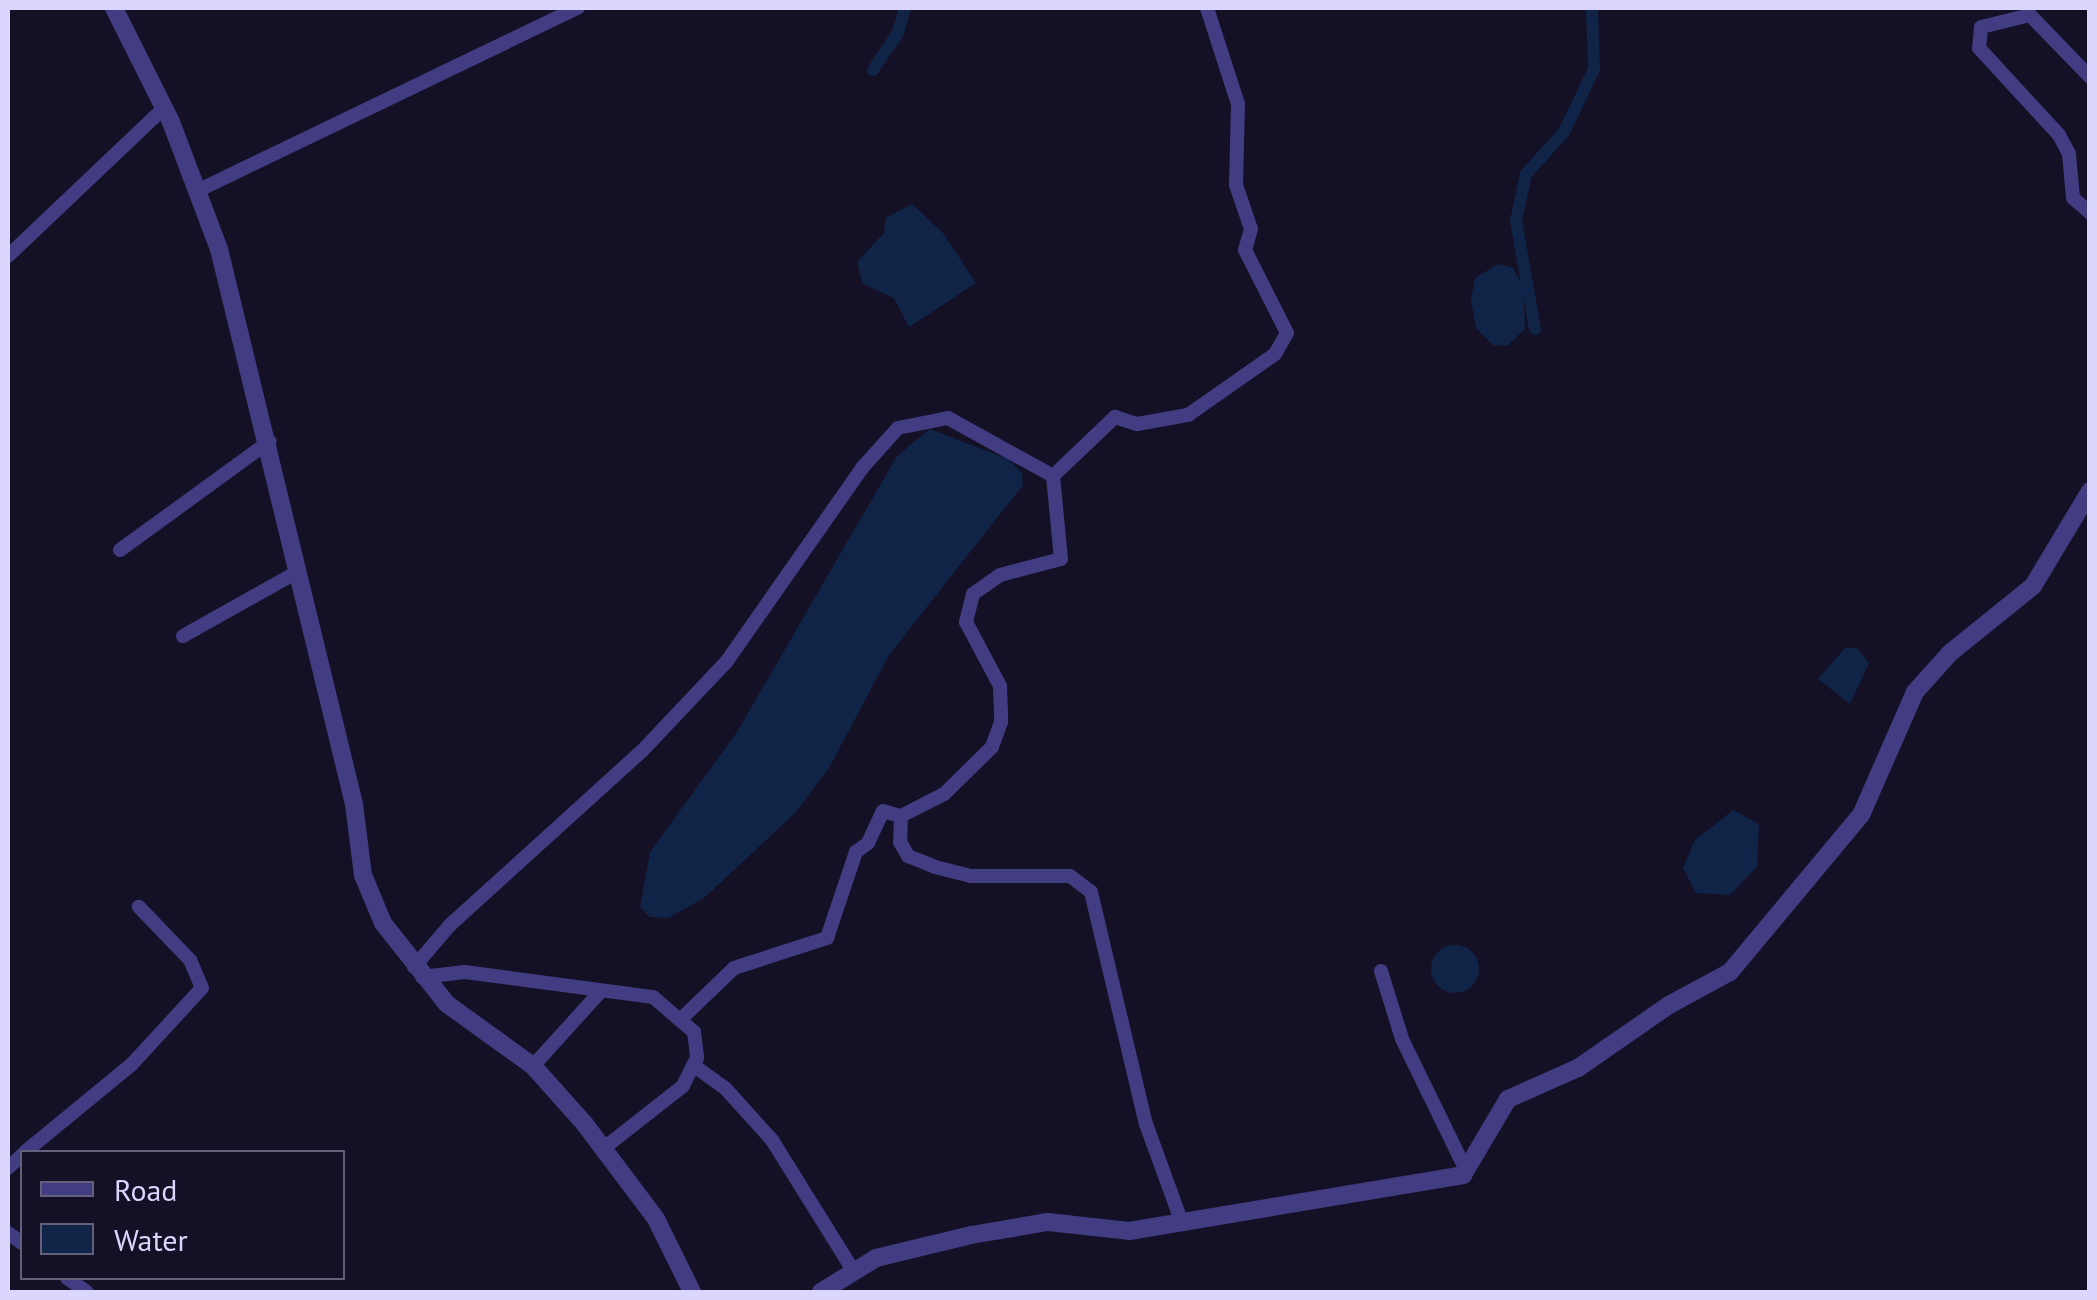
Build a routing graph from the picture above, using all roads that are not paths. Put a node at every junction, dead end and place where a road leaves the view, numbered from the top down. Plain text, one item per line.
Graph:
1 (114, 8) edge
2 (578, 8) edge
3 (1207, 8) edge
4 (2090, 77) edge
5 (164, 108) junction
6 (196, 191) junction
7 (2090, 213) edge
8 (8, 256) edge
9 (270, 442) junction
10 (1052, 476) junction
11 (2090, 490) edge
12 (120, 550) dead end
13 (297, 572) junction
14 (183, 636) dead end
15 (901, 816) junction
16 (139, 907) dead end
17 (1381, 971) dead end
18 (418, 972) junction
19 (601, 992) junction
20 (680, 1020) junction
21 (693, 1065) junction
22 (533, 1066) junction
23 (604, 1148) junction
24 (29, 1150) edge
25 (1466, 1170) junction
26 (1181, 1220) junction
27 (853, 1270) junction
28 (692, 1292) edge
29 (821, 1292) edge

1 - 5 street
2 - 6 street
3 - 10 street
4 - 7 street
5 - 6 street
5 - 8 street
6 - 9 street
9 - 12 street
9 - 13 street
10 - 15 street
10 - 18 street
11 - 25 street
13 - 14 street
13 - 18 street
15 - 20 street
15 - 26 street
16 - 24 street
17 - 25 street
18 - 19 street
18 - 22 street
19 - 20 street
19 - 22 street
20 - 21 street
21 - 23 street
21 - 27 street
22 - 23 street
23 - 28 street
25 - 26 street
26 - 27 street
27 - 29 street

